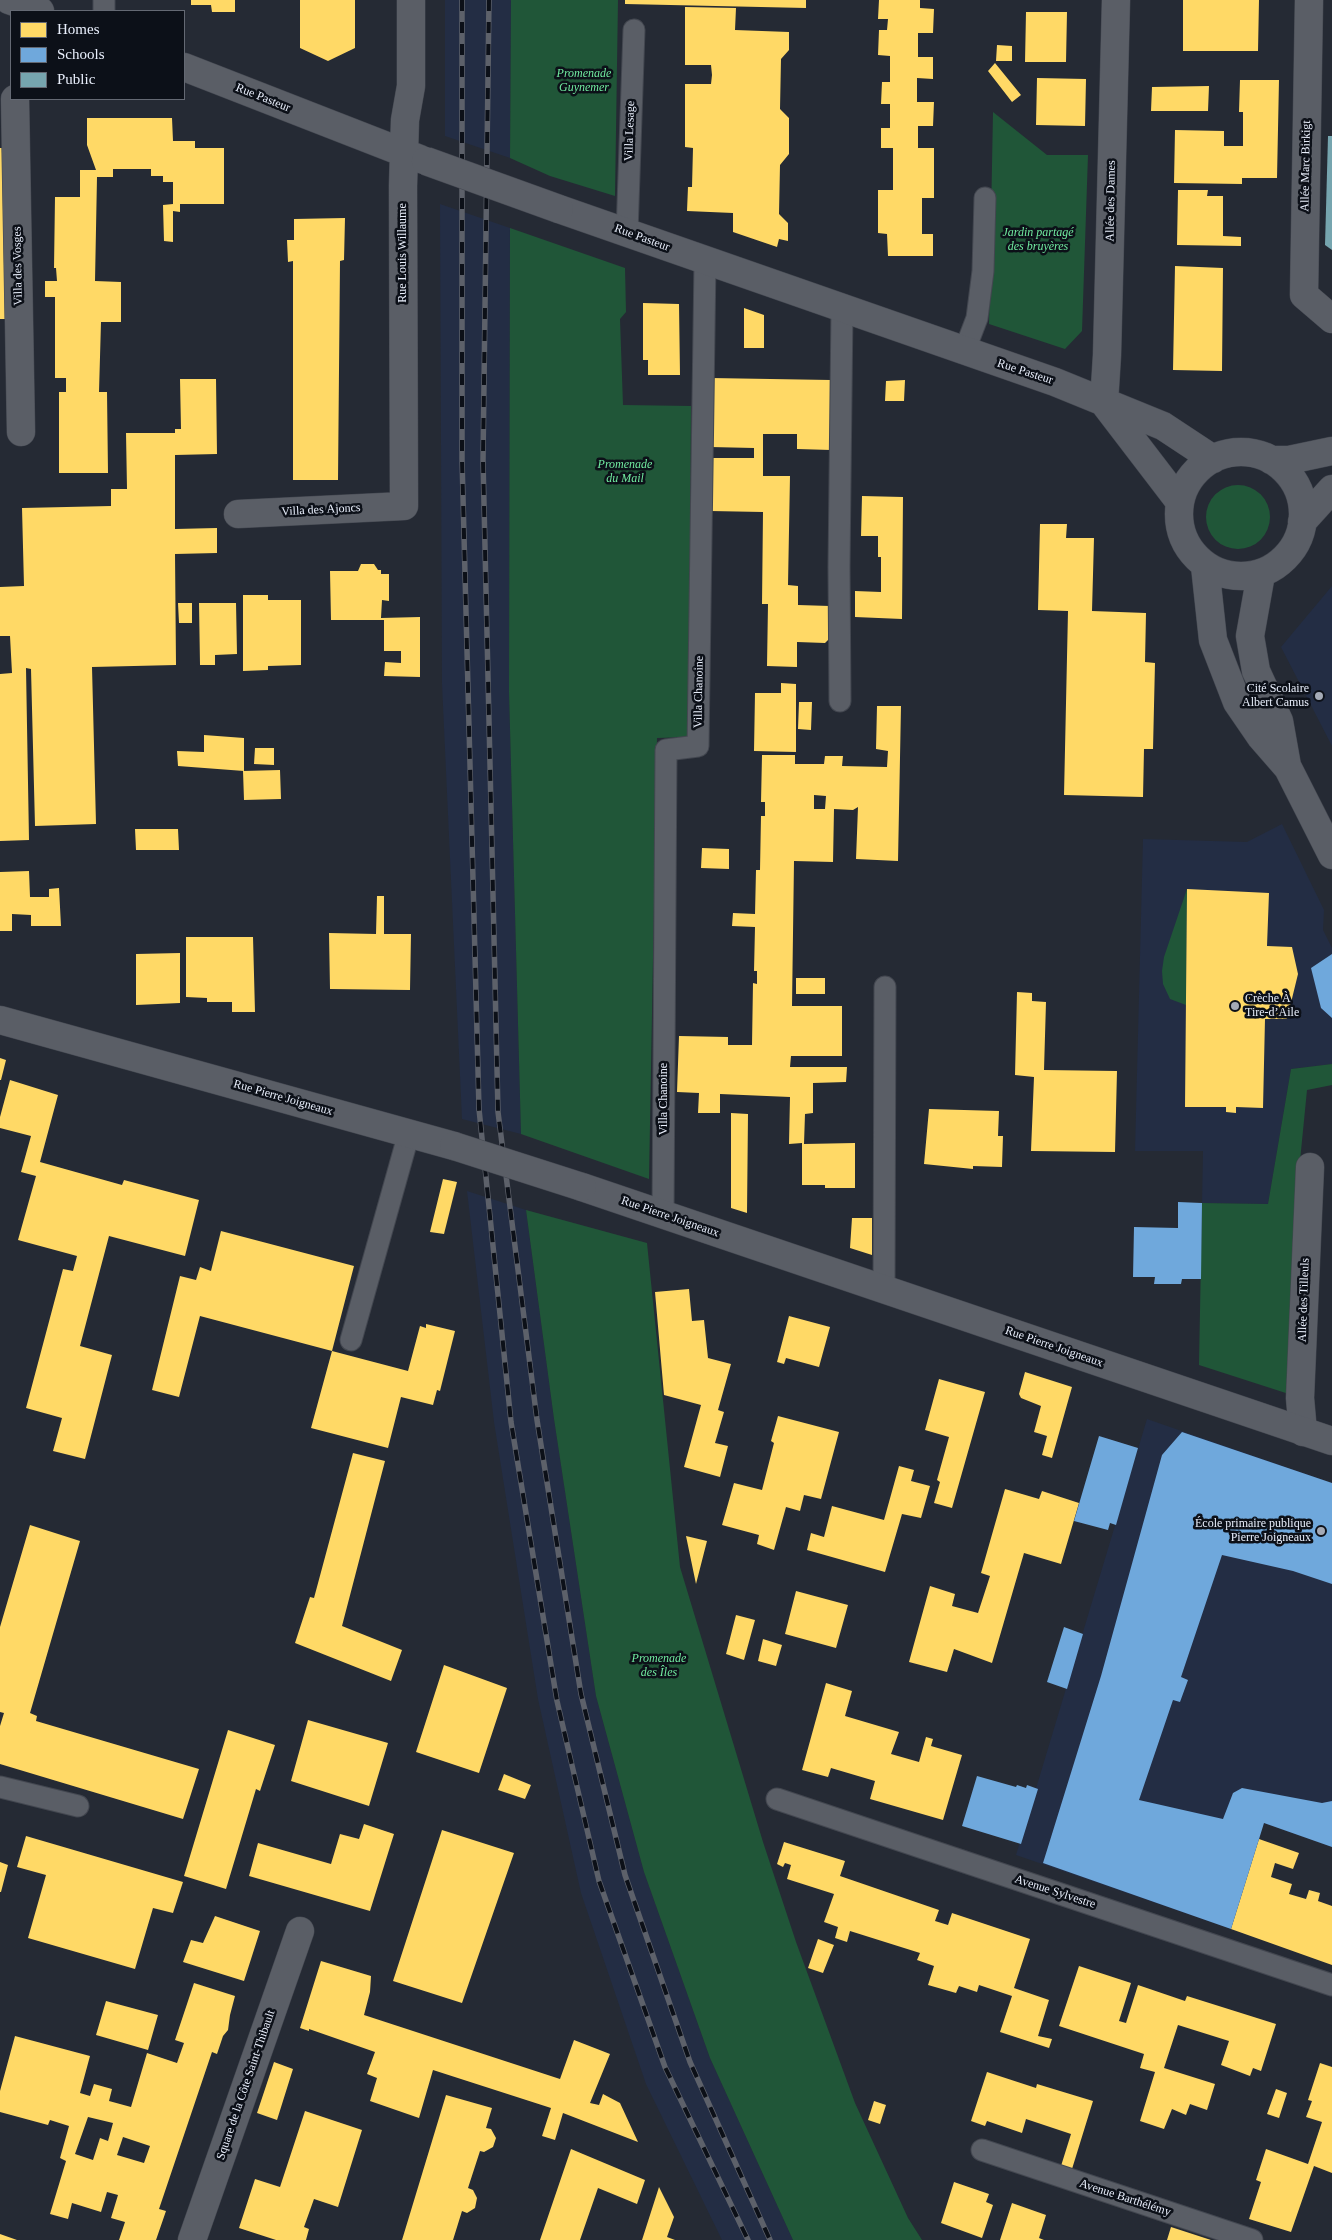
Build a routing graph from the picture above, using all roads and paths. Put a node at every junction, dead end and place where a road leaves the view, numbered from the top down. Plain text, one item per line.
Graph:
1 (412, 0) edge
2 (1116, 0) edge
3 (1309, 0) edge
4 (12, 4) edge
5 (36, 10) edge
6 (634, 30) dead end
7 (185, 66) edge
8 (15, 100) edge
9 (415, 158) junction
10 (985, 198) dead end
11 (627, 233) junction
12 (705, 261) junction
13 (842, 309) junction
14 (1332, 319) edge
15 (964, 352) junction
16 (1104, 403) junction
17 (21, 432) dead end
18 (1332, 451) edge
19 (1213, 459) junction
20 (1271, 460) junction
21 (1332, 489) edge
22 (1180, 501) junction
23 (404, 506) joint
24 (238, 514) dead end
25 (1302, 522) junction
26 (1205, 566) junction
27 (1261, 574) junction
28 (840, 701) dead end
29 (1288, 768) junction
30 (1332, 855) edge
31 (886, 987) dead end
32 (0, 1020) edge
33 (409, 1133) junction
34 (1310, 1167) dead end
35 (663, 1215) junction
36 (884, 1290) junction
37 (351, 1340) dead end
38 (1303, 1432) junction
39 (1332, 1441) edge
40 (0, 1787) edge
41 (778, 1800) dead end
42 (78, 1806) dead end
43 (300, 1931) dead end
44 (1332, 1985) edge
45 (990, 2152) dead end
46 (192, 2240) edge
47 (1252, 2240) edge

1 - 9 street, Rue Louis Willaume
2 - 16 street, Allée des Dames
3 - 14 street, Allée Marc Birkigt
4 - 5 street
6 - 11 lane, Villa Lesage
7 - 9 street, Rue Pasteur
8 - 17 street, Villa des Vosges
9 - 11 street, Rue Pasteur, bridge
9 - 23 street, Rue Louis Willaume
10 - 15 lane
11 - 12 street, Rue Pasteur
12 - 13 street, Rue Pasteur
12 - 35 lane, Villa Chanoine
13 - 15 street, Rue Pasteur
13 - 28 lane
15 - 16 street, Rue Pasteur
16 - 19 street, Rue Pasteur
16 - 22 street, Rue Pasteur
18 - 20 street
19 - 20 street
19 - 22 street
20 - 25 street
21 - 25 street
22 - 26 street
23 - 24 street, Villa des Ajoncs
25 - 27 street
26 - 27 street
26 - 29 street
27 - 29 street
29 - 30 street
31 - 36 lane
32 - 33 street, Rue Pierre Joigneaux
33 - 35 street, Rue Pierre Joigneaux, bridge
33 - 37 lane
34 - 38 street, Allée des Tilleuls
35 - 36 street, Rue Pierre Joigneaux
36 - 38 street, Rue Pierre Joigneaux
38 - 39 street, Rue Pierre Joigneaux
40 - 42 lane
41 - 44 lane, Avenue Sylvestre
43 - 46 street, Square de la Côte Saint-Thibault
45 - 47 lane, Avenue Barthélémy

